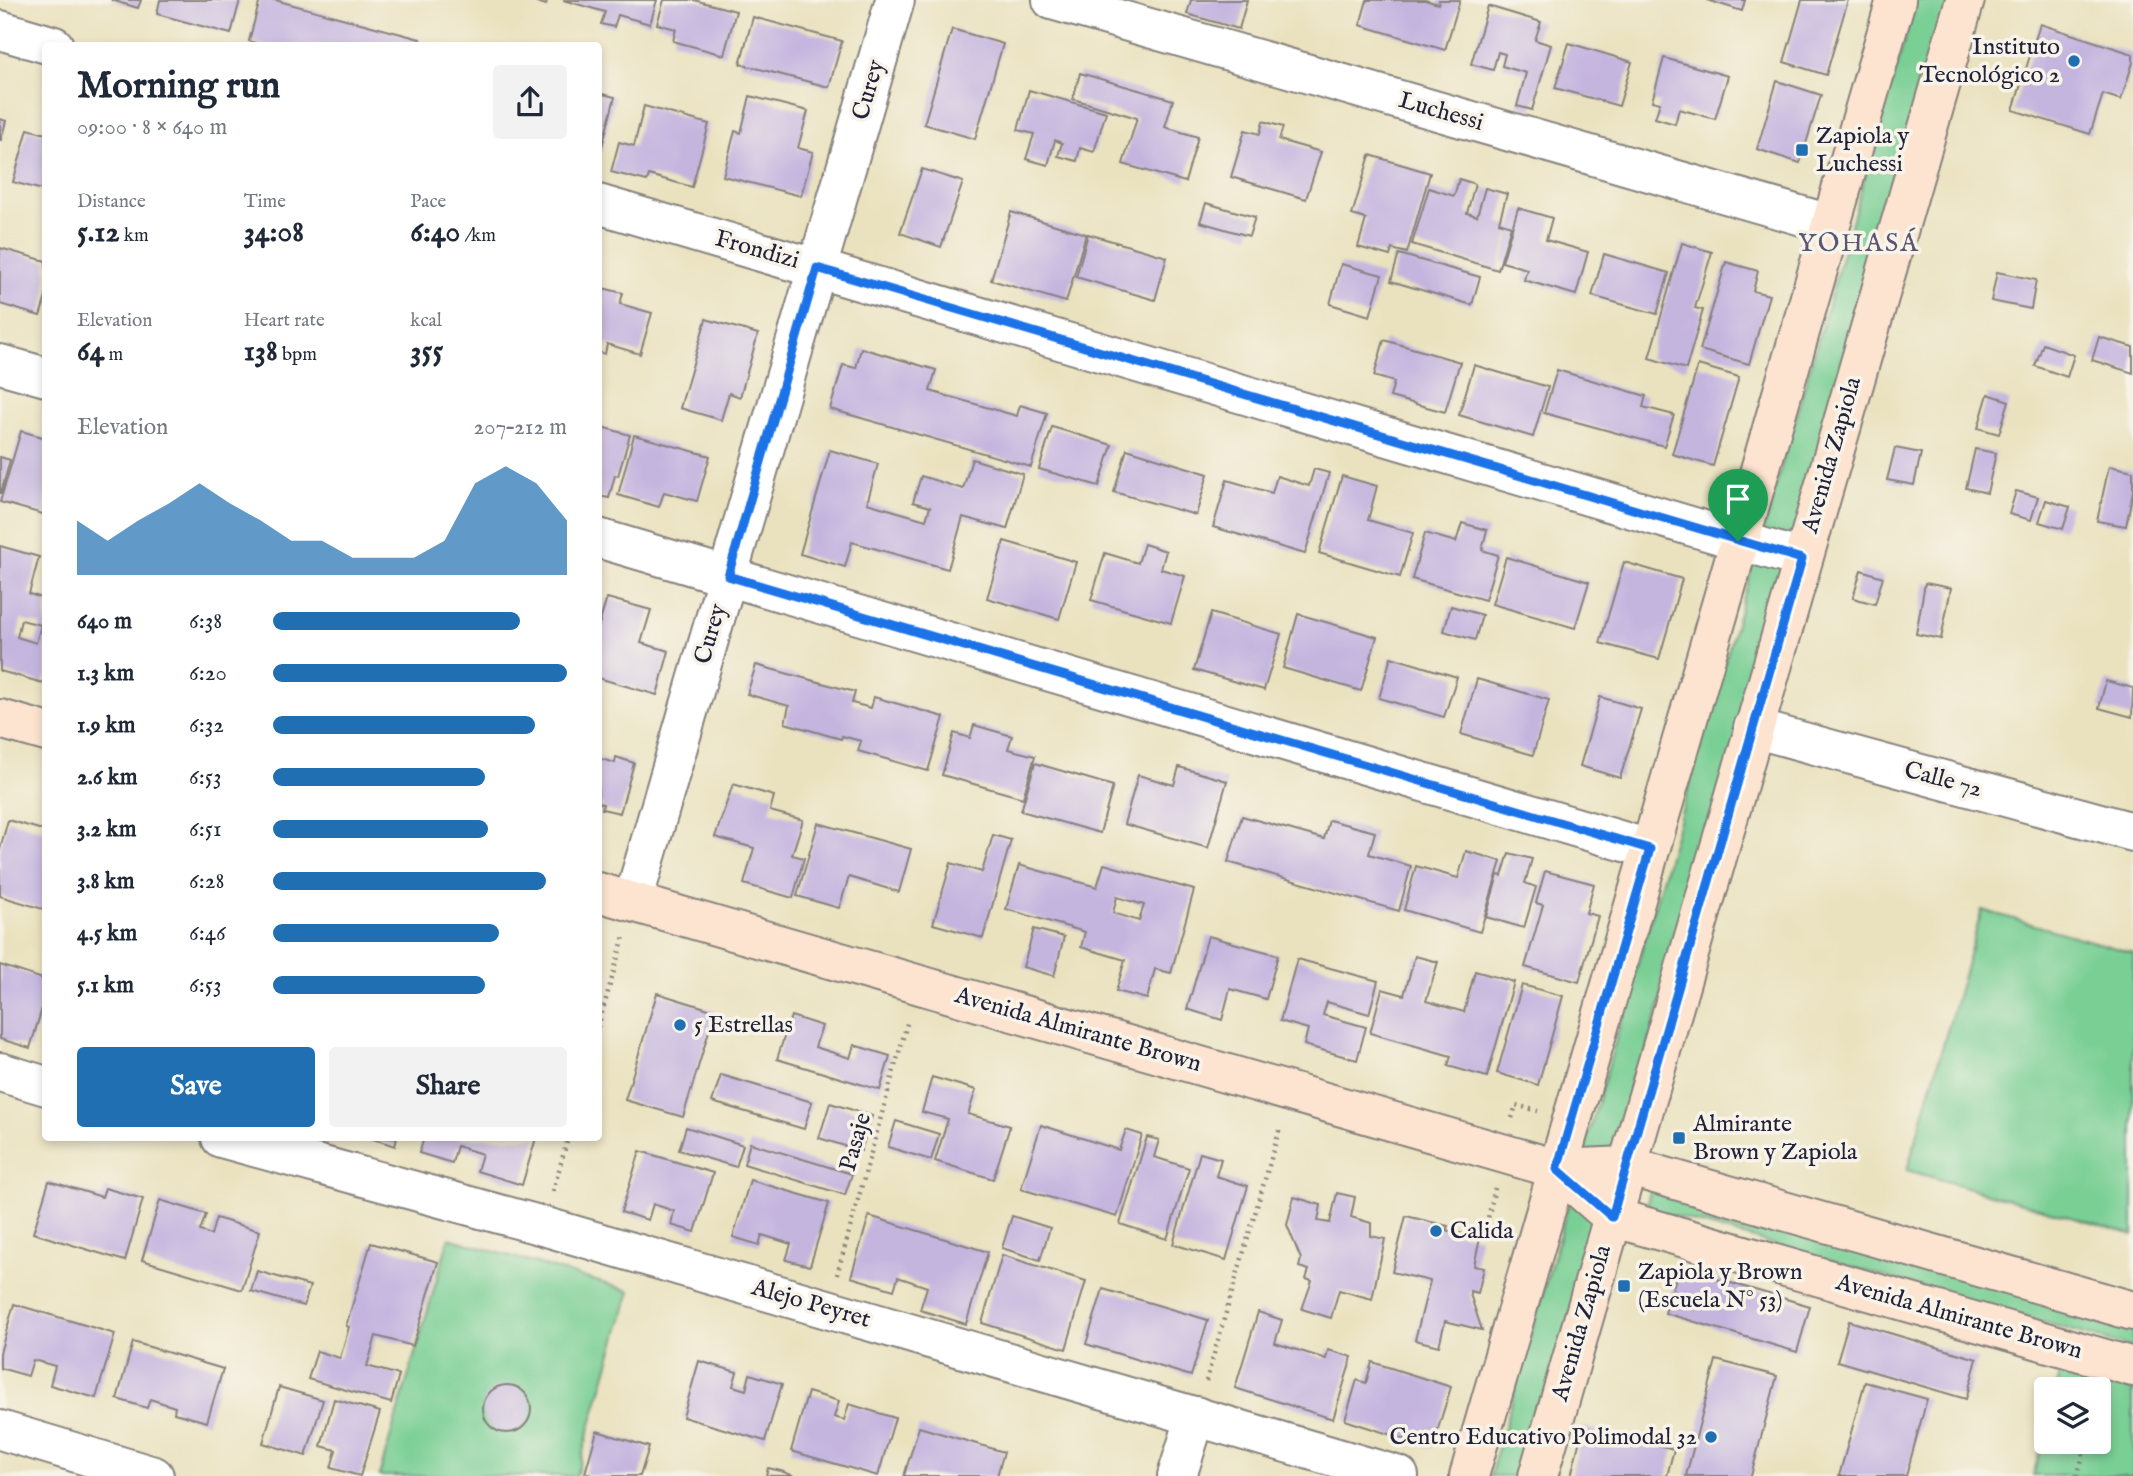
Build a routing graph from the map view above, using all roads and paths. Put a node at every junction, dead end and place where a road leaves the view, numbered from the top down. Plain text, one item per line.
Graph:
1 (895, 0) edge
2 (1052, 0) edge
3 (1896, 0) edge
4 (1965, 0) edge
5 (0, 30) edge
6 (42, 42) edge
7 (602, 205) edge
8 (1830, 224) junction
9 (817, 268) junction
10 (0, 364) edge
11 (42, 376) edge
12 (602, 539) edge
13 (1738, 541) junction
14 (1802, 559) junction
15 (728, 576) junction
16 (0, 719) edge
17 (1754, 728) junction
18 (42, 731) edge
19 (2133, 832) edge
20 (1650, 849) junction
21 (616, 897) edge
22 (919, 984) junction
23 (602, 998) edge
24 (0, 1072) edge
25 (42, 1085) edge
26 (1291, 1092) junction
27 (232, 1141) edge
28 (567, 1141) edge
29 (1627, 1166) junction
30 (1557, 1169) junction
31 (1612, 1217) junction
32 (543, 1226) junction
33 (827, 1309) junction
34 (2133, 1311) edge
35 (2133, 1367) edge
36 (1196, 1416) junction
37 (0, 1430) edge
38 (2083, 1454) edge
39 (154, 1476) edge
40 (1177, 1476) edge
41 (1399, 1476) edge
42 (1469, 1476) edge
43 (1538, 1476) edge
44 (2077, 1476) edge

1 - 9 street, Curey
2 - 8 street, Luchessi
3 - 8 main road
4 - 14 main road, Avenida Zapiola
5 - 6 street
7 - 9 street, Frondizi
8 - 13 main road
9 - 13 street, Frondizi
9 - 15 street, Curey
10 - 11 street
12 - 15 street
13 - 14 street, Frondizi
13 - 20 main road
14 - 17 main road, Avenida Zapiola
15 - 20 street
15 - 21 street, Curey
16 - 18 main road
17 - 19 street, Calle 72
17 - 29 main road, Avenida Zapiola
20 - 30 main road
21 - 22 main road, Avenida Almirante Brown
21 - 23 path
22 - 26 main road, Avenida Almirante Brown
22 - 33 path, Pasaje
24 - 25 street
26 - 30 main road, Avenida Almirante Brown
26 - 36 path
27 - 32 street, Alejo Peyret
28 - 32 path
29 - 30 main road, Avenida Almirante Brown
29 - 31 main road, Avenida Zapiola
29 - 34 main road, Avenida Almirante Brown
30 - 31 main road, Avenida Almirante Brown
30 - 42 main road
31 - 35 main road, Avenida Almirante Brown
31 - 43 main road, Avenida Zapiola
32 - 33 street, Alejo Peyret
33 - 36 street, Alejo Peyret
36 - 40 street
36 - 41 street, Alejo Peyret
37 - 39 street
38 - 44 path

